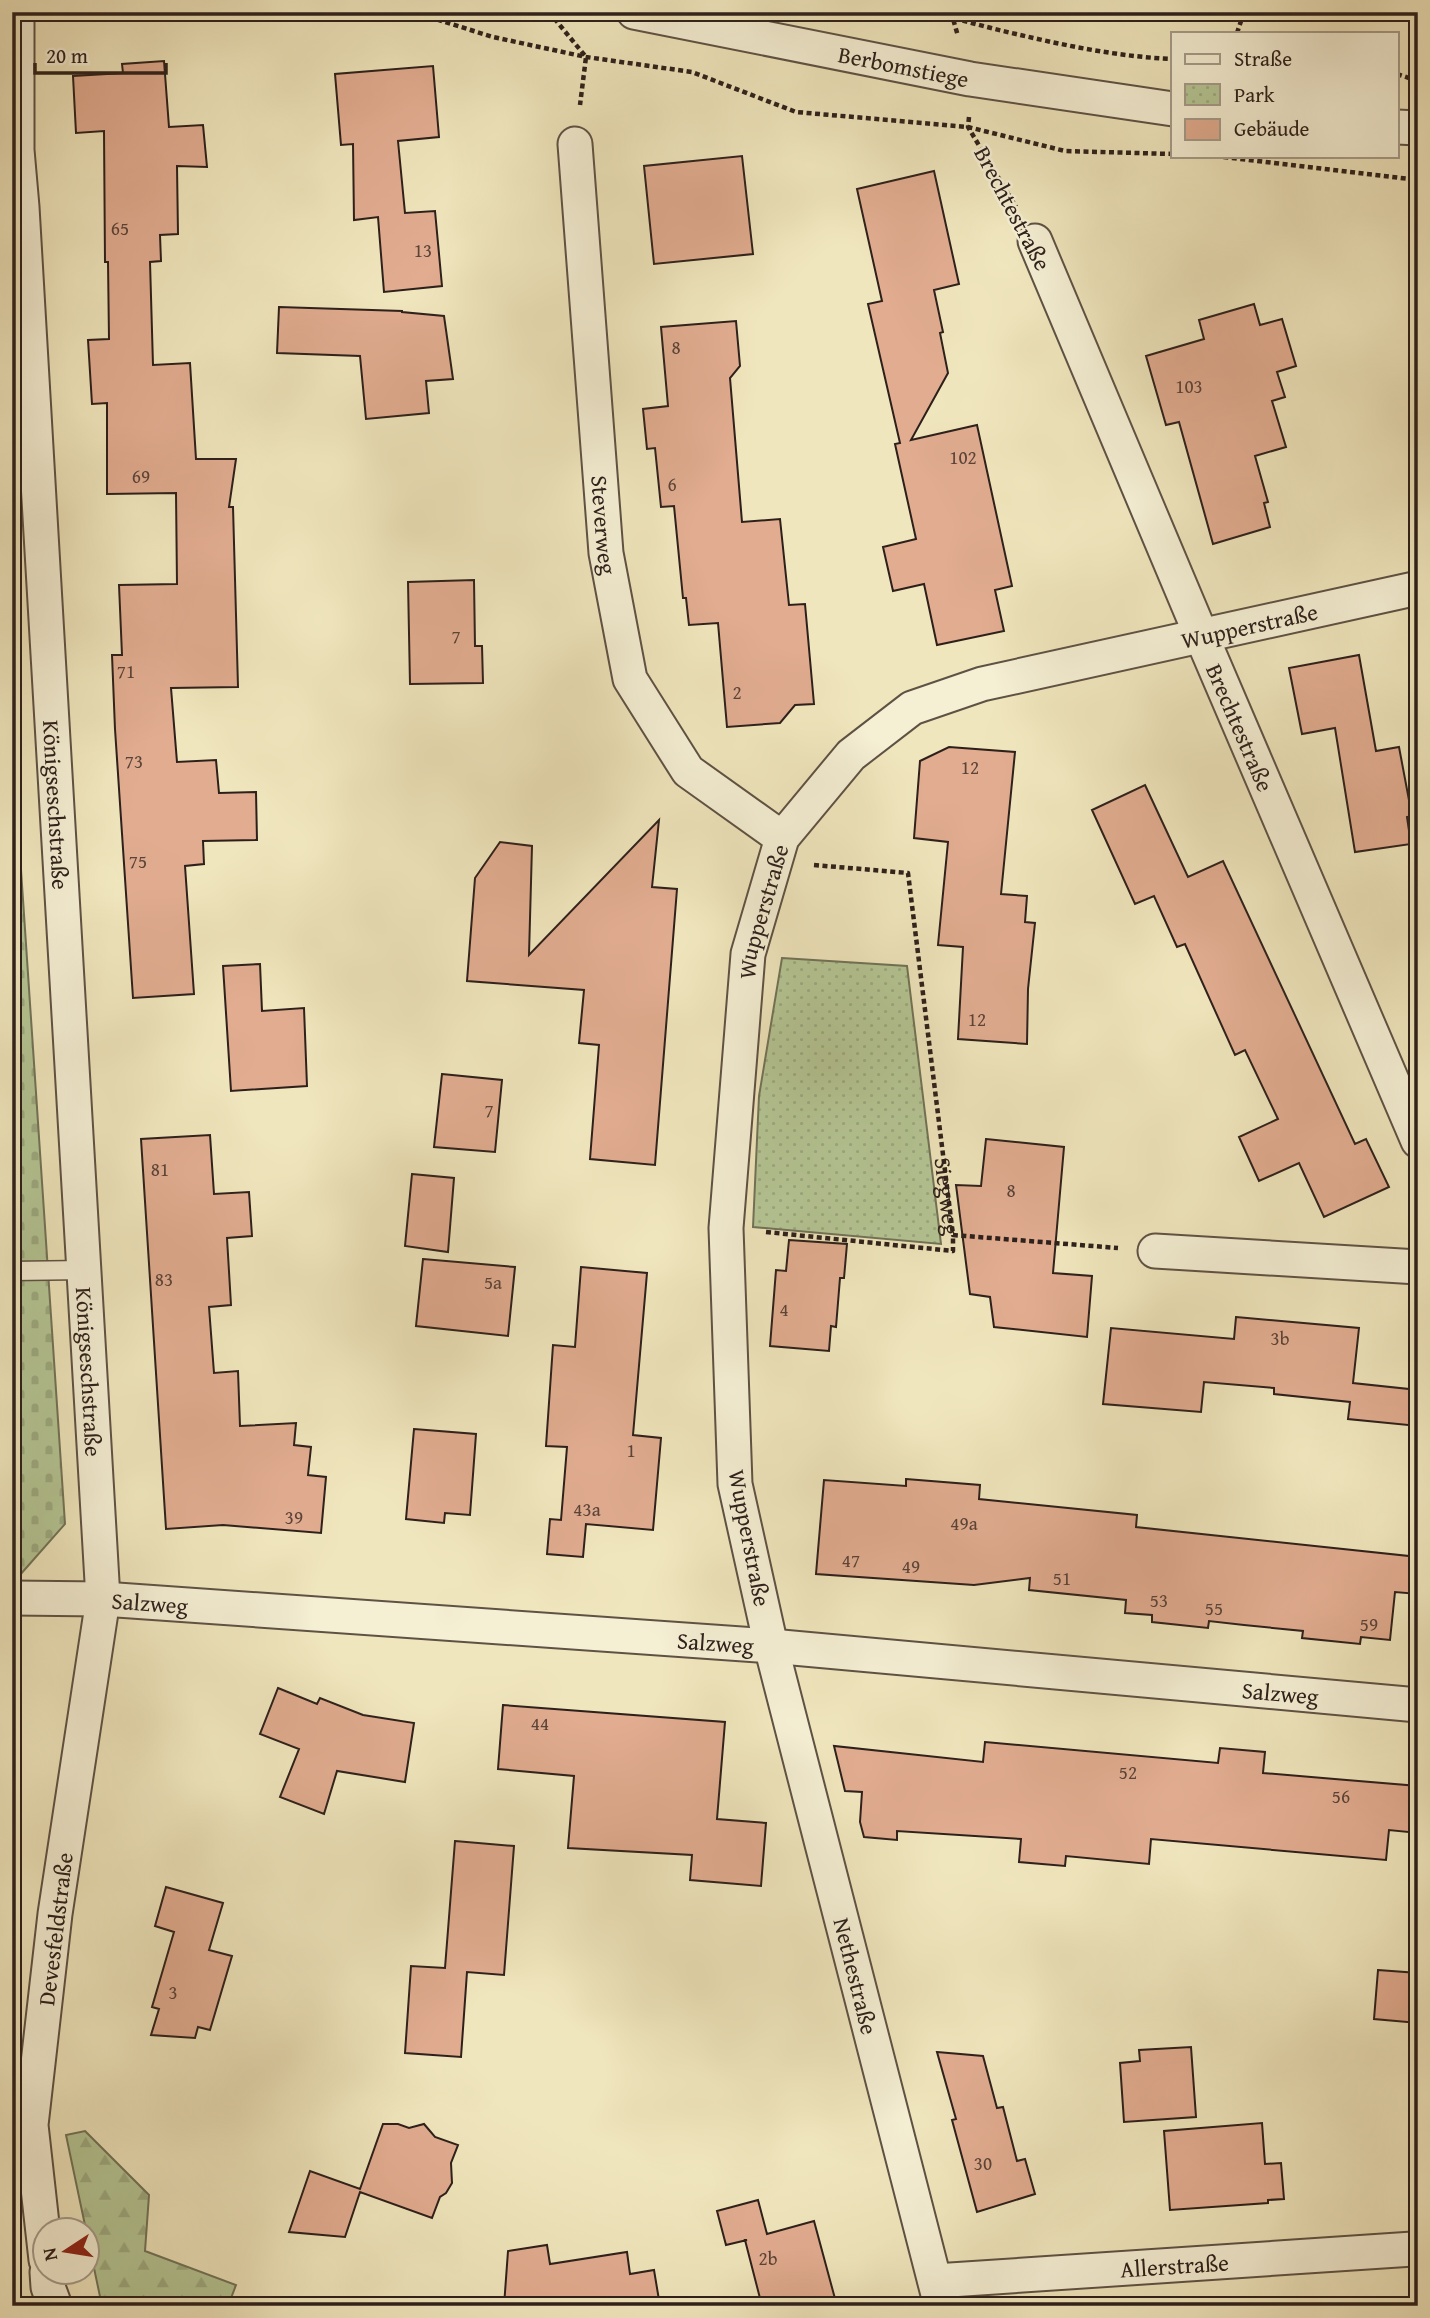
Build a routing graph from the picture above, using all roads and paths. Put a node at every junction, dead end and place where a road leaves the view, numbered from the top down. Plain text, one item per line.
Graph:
1 (17, 12) edge
2 (413, 12) edge
3 (549, 12) edge
4 (634, 12) edge
5 (921, 12) edge
6 (1244, 12) edge
7 (951, 15) edge
8 (1237, 32) edge
9 (586, 57) junction
10 (1171, 59) edge
11 (1398, 75) edge
12 (1418, 81) edge
13 (1171, 109) edge
14 (968, 127) junction
15 (1398, 127) edge
16 (1418, 128) edge
17 (575, 144) joint
18 (14, 150) edge
19 (1171, 154) edge
20 (1232, 158) edge
21 (1418, 180) edge
22 (1035, 241) joint
23 (1418, 588) edge
24 (1201, 635) junction
25 (782, 838) junction
26 (1418, 1141) edge
27 (726, 1228) junction
28 (953, 1235) junction
29 (1155, 1251) joint
30 (1418, 1267) edge
31 (85, 1270) junction
32 (12, 1271) edge
33 (12, 1598) edge
34 (103, 1599) junction
35 (771, 1646) junction
36 (1418, 1705) edge
37 (41, 2216) edge
38 (1416, 2249) edge
39 (48, 2286) edge
40 (938, 2294) edge
41 (55, 2306) edge

1 - 18 street, Königseschstraße
2 - 9 path
3 - 9 path
4 - 13 street, Berbomstiege
5 - 7 path
6 - 8 path
7 - 10 path
9 - 14 path
9 - 17 path
11 - 12 path
14 - 19 path
14 - 22 path, Brechtestraße
15 - 16 street
17 - 25 street, Steverweg
18 - 31 street, Königseschstraße
20 - 21 path
22 - 24 street, Brechtestraße
23 - 24 street, Wupperstraße
24 - 25 street, Wupperstraße
24 - 26 street, Brechtestraße
25 - 27 street, Wupperstraße
25 - 28 path, Siegweg
27 - 28 path
27 - 35 street, Wupperstraße
28 - 29 path, Siegweg
29 - 30 street
31 - 32 lane
31 - 34 street, Königseschstraße
33 - 34 street, Salzweg
34 - 35 street, Salzweg
34 - 37 street, Devesfeldstraße
35 - 36 street, Salzweg
35 - 40 street, Nethestraße
38 - 40 street, Allerstraße
39 - 41 street

